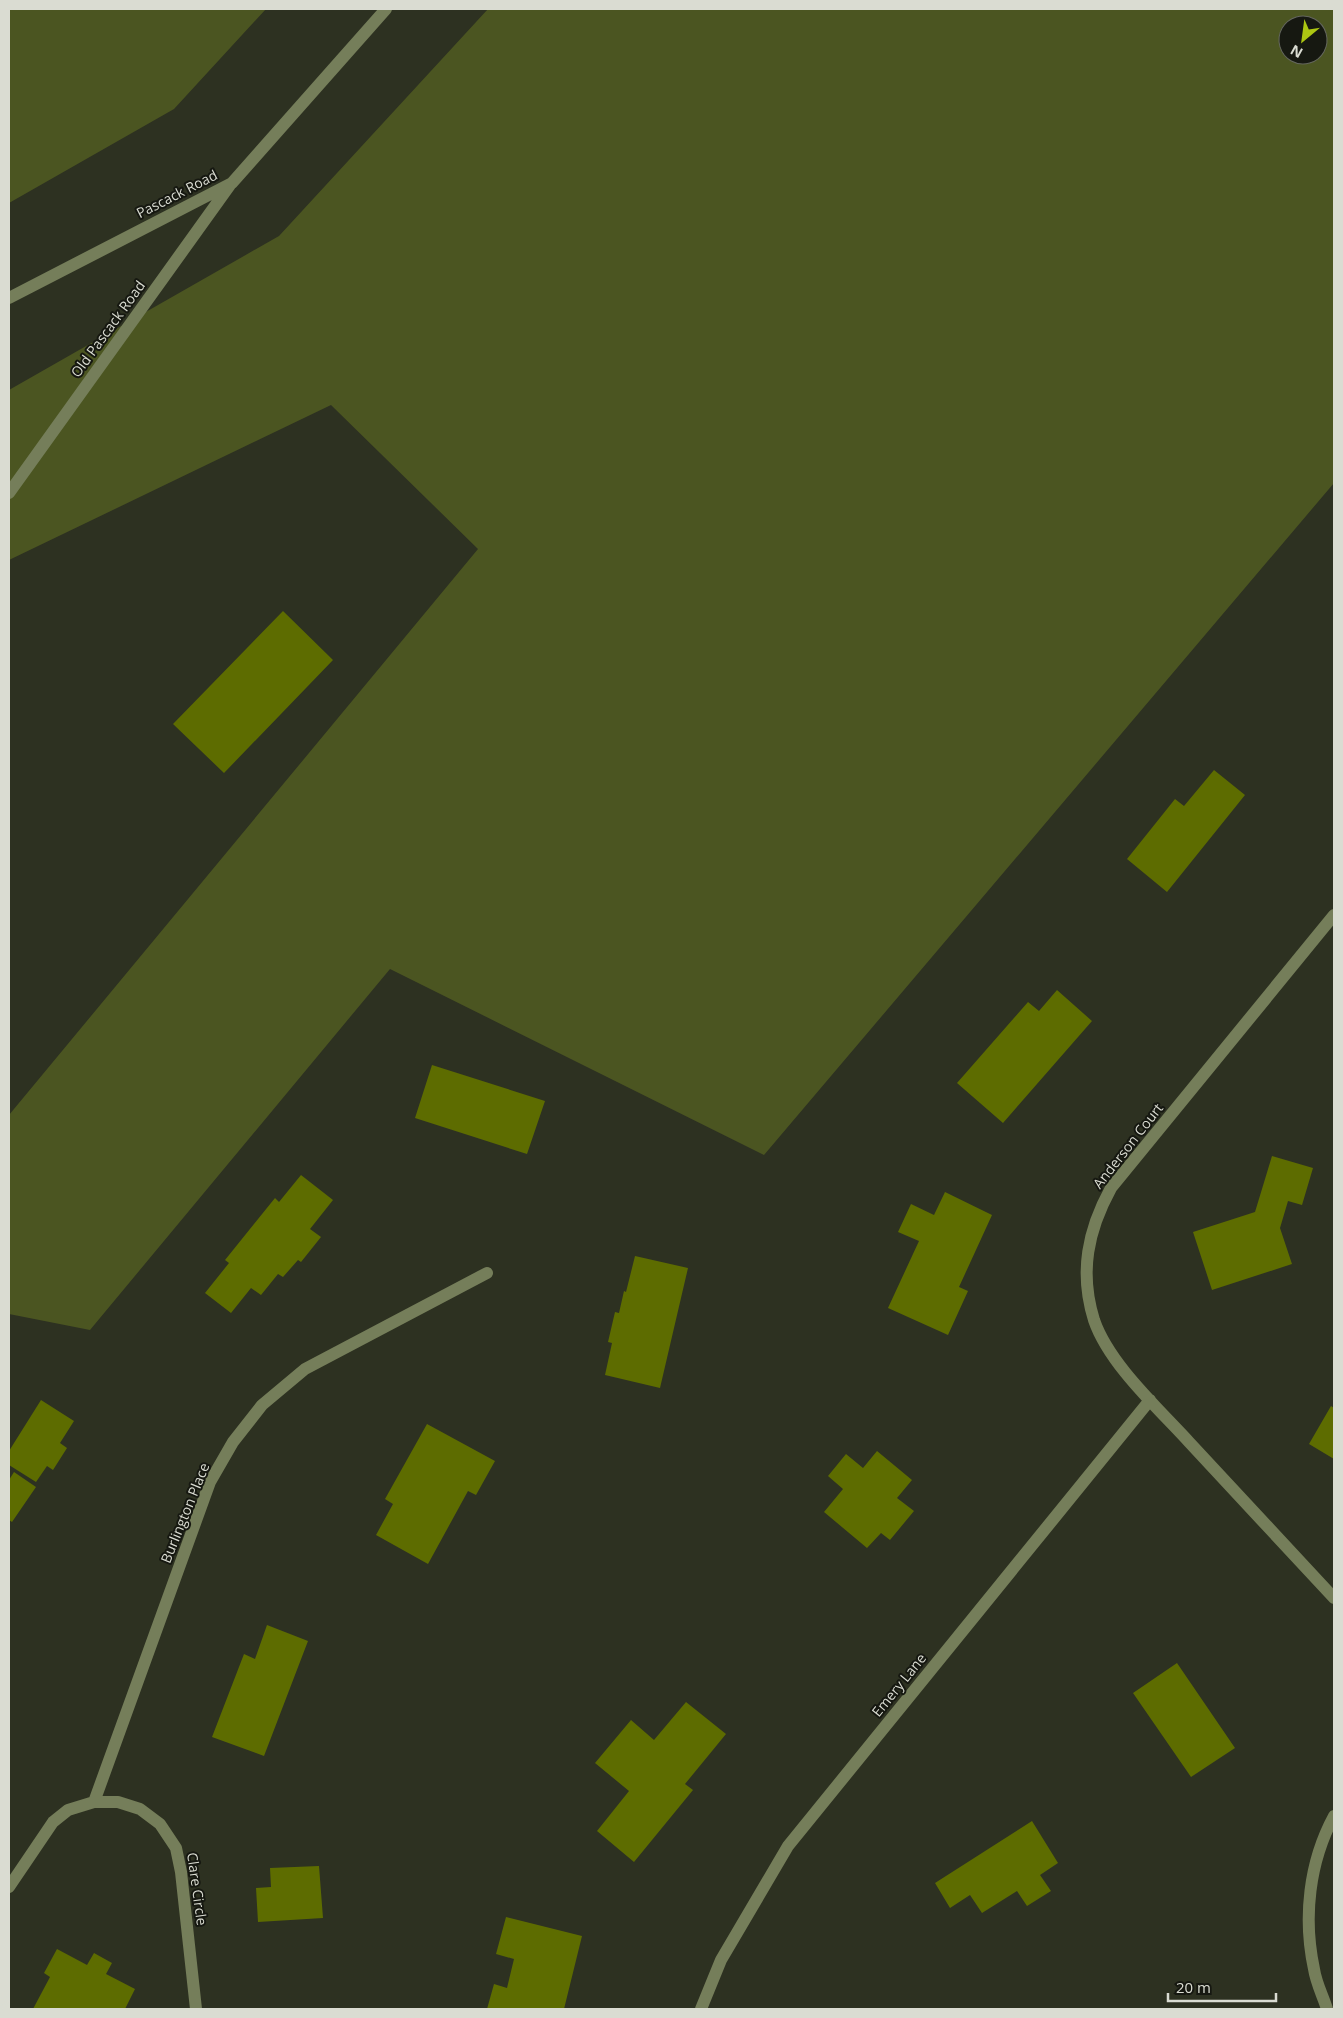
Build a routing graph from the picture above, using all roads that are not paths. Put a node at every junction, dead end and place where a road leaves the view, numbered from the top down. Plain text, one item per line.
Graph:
1 (386, 9) edge
2 (232, 183) junction
3 (9, 298) edge
4 (9, 493) edge
5 (1334, 915) edge
6 (487, 1273) dead end
7 (1150, 1400) junction
8 (1334, 1598) edge
9 (94, 1802) junction
10 (1334, 1816) edge
11 (9, 1887) edge
12 (196, 2009) edge
13 (701, 2009) edge
14 (1327, 2009) edge

1 - 2 street, Pascack Road
2 - 3 street, Pascack Road
2 - 4 street, Old Pascack Road
5 - 7 street, Anderson Court
6 - 9 street, Burlington Place
7 - 8 street, Anderson Court
7 - 13 street, Emery Lane
9 - 11 street, Clare Circle
9 - 12 street, Clare Circle
10 - 14 street

